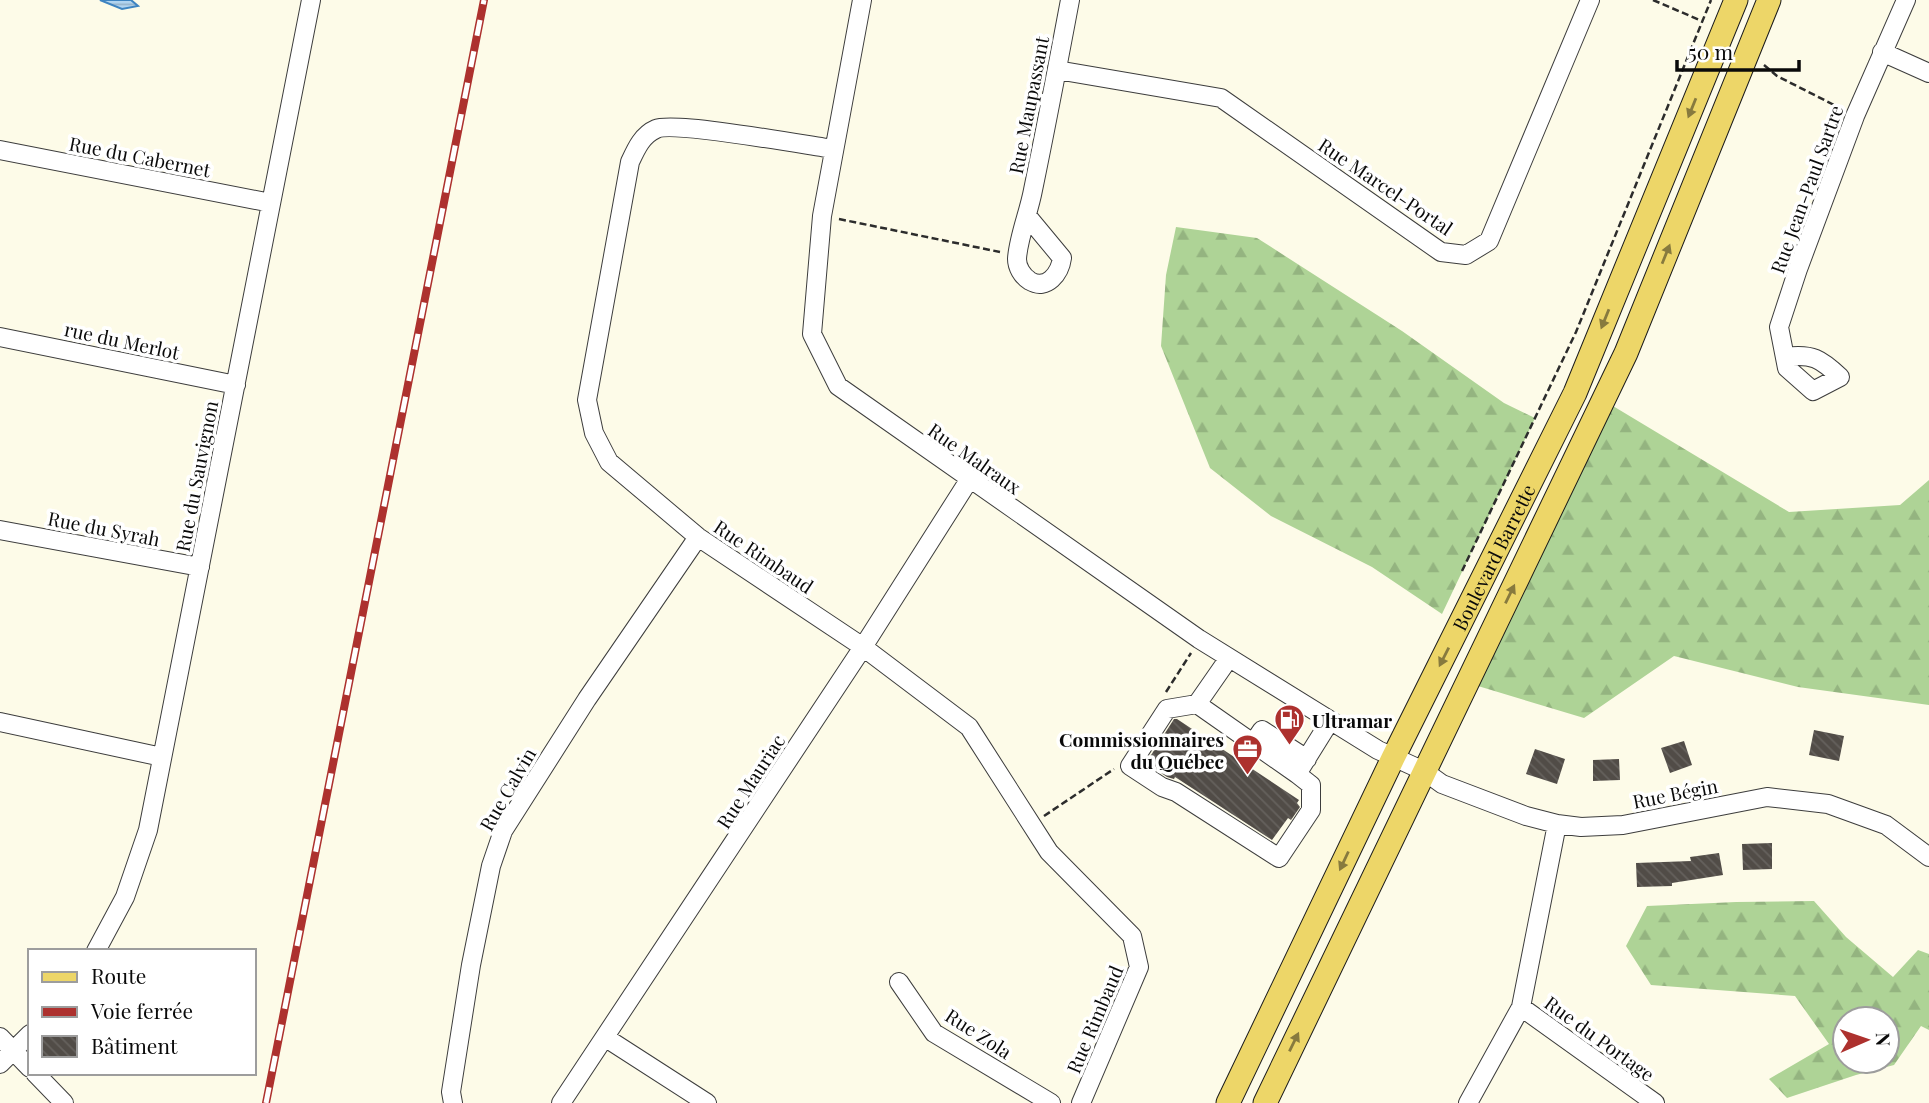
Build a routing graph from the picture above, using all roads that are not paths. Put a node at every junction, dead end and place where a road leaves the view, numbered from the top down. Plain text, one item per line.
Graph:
1 (311, 0) edge
2 (862, 0) edge
3 (1070, 0) edge
4 (1590, 0) edge
5 (1737, 0) edge
6 (1769, 0) edge
7 (1906, 0) edge
8 (1882, 52) junction
9 (1057, 70) junction
10 (1929, 73) edge
11 (833, 149) junction
12 (0, 150) edge
13 (271, 203) junction
14 (1028, 217) junction
15 (0, 337) edge
16 (1785, 357) dead end
17 (236, 385) junction
18 (969, 480) junction
19 (0, 530) edge
20 (698, 537) junction
21 (200, 567) junction
22 (863, 647) junction
23 (1229, 658) junction
24 (1197, 704) junction
25 (1330, 721) junction
26 (0, 722) edge
27 (162, 757) junction
28 (1392, 758) junction
29 (1302, 767) junction
30 (1424, 771) junction
31 (1557, 824) junction
32 (1929, 858) edge
33 (97, 949) edge
34 (899, 982) dead end
35 (1521, 1007) junction
36 (28, 1036) edge
37 (0, 1037) edge
38 (606, 1038) junction
39 (13, 1051) junction
40 (0, 1065) edge
41 (28, 1066) edge
42 (37, 1075) edge
43 (64, 1103) edge
44 (453, 1103) edge
45 (561, 1103) edge
46 (707, 1103) edge
47 (1051, 1103) edge
48 (1081, 1103) edge
49 (1228, 1103) edge
50 (1265, 1103) edge
51 (1468, 1103) edge
52 (1655, 1103) edge

1 - 13 street, Rue du Sauvignon
2 - 11 street, Rue Malraux
3 - 9 street, Rue Maupassant
4 - 9 street, Rue Marcel-Portal
5 -> 28 main road, Boulevard Barrette
30 -> 6 main road, Boulevard Barrette
7 - 8 street, Rue Jean-Paul Sartre
8 - 10 street
8 - 16 street, Rue Jean-Paul Sartre
9 - 14 street, Rue Maupassant
11 - 18 street, Rue Malraux
11 - 20 street, Rue Rimbaud
12 - 13 street, Rue du Cabernet
13 - 17 street, Rue du Sauvignon
14 - 14 street, Rue Maupassant
15 - 17 street, rue du Merlot
17 - 21 street, Rue du Sauvignon
18 - 22 street, Rue Mauriac
18 - 23 street, Rue Malraux
19 - 21 street, Rue du Syrah
20 - 22 street, Rue Rimbaud
20 - 44 street, Rue Calvin
21 - 27 street, Rue du Sauvignon
22 - 38 street, Rue Mauriac
22 - 48 street, Rue Rimbaud
23 - 24 street
23 - 25 street, Rue Malraux
24 - 29 street
24 - 29 street
25 - 28 street, Rue Malraux
25 - 29 street
26 - 27 street
27 - 33 street, Rue du Sauvignon
28 - 30 street, Rue Malraux
28 -> 49 main road, Boulevard Barrette
30 - 31 street, Rue Bégin
50 -> 30 main road, Boulevard Barrette
31 - 32 street, Rue Bégin
31 - 35 street
34 - 47 street, Rue Zola
35 - 51 street
35 - 52 street, Rue du Portage
36 - 39 street
37 - 39 street
38 - 45 street, Rue Mauriac
38 - 46 street
39 - 40 street
39 - 41 street
42 - 43 street

